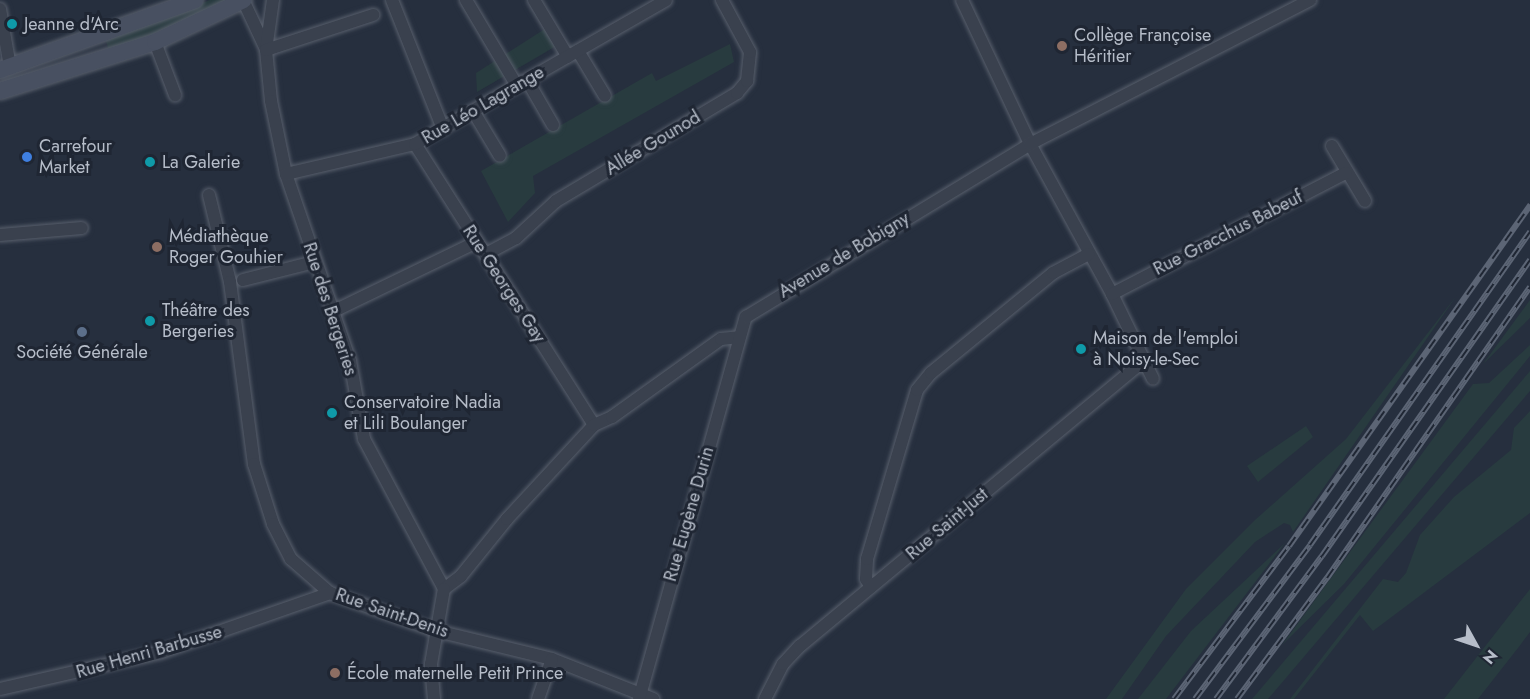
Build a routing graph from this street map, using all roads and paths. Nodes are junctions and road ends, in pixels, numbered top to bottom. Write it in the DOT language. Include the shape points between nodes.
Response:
graph roads {
  1 [pos="195,0"];
  2 [pos="244,0"];
  3 [pos="273,0"];
  4 [pos="392,0"];
  5 [pos="466,0"];
  6 [pos="534,0"];
  7 [pos="666,0"];
  8 [pos="722,0"];
  9 [pos="962,0"];
  10 [pos="1310,0"];
  11 [pos="0,9"];
  12 [pos="373,15"];
  13 [pos="155,42"];
  14 [pos="266,50"];
  15 [pos="573,54"];
  16 [pos="5,69"];
  17 [pos="522,83"];
  18 [pos="0,91"];
  19 [pos="175,95"];
  20 [pos="605,96"];
  21 [pos="473,111"];
  22 [pos="554,125"];
  23 [pos="443,129"];
  24 [pos="415,144"];
  25 [pos="1030,144"];
  26 [pos="1332,146"];
  27 [pos="500,156"];
  28 [pos="1345,173"];
  29 [pos="286,174"];
  30 [pos="209,195"];
  31 [pos="1365,201"];
  32 [pos="82,228"];
  33 [pos="0,235"];
  34 [pos="477,242"];
  35 [pos="486,254"];
  36 [pos="1088,254"];
  37 [pos="314,262"];
  38 [pos="243,280"];
  39 [pos="1112,294"];
  40 [pos="334,311"];
  41 [pos="739,337"];
  42 [pos="1143,361"];
  43 [pos="1152,380"];
  44 [pos="594,425"];
  45 [pos="871,587"];
  46 [pos="444,589"];
  47 [pos="330,593"];
  48 [pos="437,631"];
  49 [pos="552,659"];
  50 [pos="17,686"];
  51 [pos="0,689"];
  52 [pos="639,696"];
  53 [pos="20,699"];
  54 [pos="434,699"];
  55 [pos="538,699"];
  56 [pos="653,699"];
  57 [pos="765,699"];
  1 -- 16 [label="main road"];
  2 -- 13 [label="main road"];
  2 -- 14 [label="street, Rue des Bergeries"];
  3 -- 14 [label="street, Rue des Bergeries"];
  4 -- 23 [label="street"];
  5 -- 17 [label="street"];
  6 -- 15 [label="street"];
  7 -- 15 [label="street, Rue Léo Lagrange"];
  8 -- 35 [label="street, Allée Gounod" via="750,51 747,81 737,93 556,201 516,238"];
  9 -- 25 [label="street"];
  10 -- 25 [label="street, Avenue de Bobigny"];
  11 -- 16 [label="street"];
  12 -- 14 [label="street"];
  13 -- 18 [label="main road"];
  13 -- 19 [label="street"];
  14 -- 29 [label="street, Rue des Bergeries" via="271,101"];
  15 -- 17 [label="street, Rue Léo Lagrange"];
  15 -- 20 [label="street"];
  17 -- 21 [label="street, Rue Léo Lagrange"];
  17 -- 22 [label="street"];
  21 -- 23 [label="street, Rue Léo Lagrange"];
  21 -- 27 [label="street"];
  23 -- 24 [label="street, Rue Léo Lagrange"];
  24 -- 29 [label="street, Rue Léo Lagrange"];
  24 -- 34 [label="street, Rue Georges Gay"];
  25 -- 36 [label="street"];
  25 -- 41 [label="street, Avenue de Bobigny" via="761,305 746,317"];
  26 -- 28 [label="street"];
  28 -- 31 [label="street"];
  28 -- 39 [label="street, Rue Gracchus Babeuf"];
  29 -- 37 [label="street, Rue des Bergeries"];
  30 -- 47 [label="street, Rue Saint-Denis" via="230,282 256,475 273,524 291,559"];
  32 -- 33 [label="street"];
  34 -- 35 [label="street, Rue Georges Gay"];
  34 -- 40 [label="street"];
  35 -- 44 [label="street, Rue Georges Gay"];
  36 -- 39 [label="street"];
  36 -- 45 [label="street" via="1053,273 931,373 917,390 867,559 866,579"];
  37 -- 38 [label="street"];
  37 -- 40 [label="street, Rue des Bergeries"];
  39 -- 42 [label="street"];
  40 -- 46 [label="street, Rue des Bergeries" via="350,361 364,439"];
  41 -- 44 [label="street" via="721,339 612,417"];
  41 -- 52 [label="street, Rue Eugène Durin"];
  42 -- 43 [label="street"];
  42 -- 45 [label="street, Rue Saint-Just"];
  44 -- 46 [label="street" via="507,519 461,576"];
  45 -- 57 [label="street, Rue Saint-Just" via="783,664"];
  46 -- 48 [label="street"];
  47 -- 48 [label="street, Rue Saint-Denis"];
  47 -- 50 [label="street, Rue Henri Barbusse" via="161,652"];
  48 -- 49 [label="street, Rue Saint-Denis"];
  48 -- 54 [label="street" via="431,664"];
  49 -- 52 [label="street, Rue Saint-Denis"];
  49 -- 55 [label="street"];
  50 -- 51 [label="street, Rue Henri Barbusse"];
  50 -- 53 [label="street"];
  52 -- 56 [label="street, Rue Saint-Denis"];
}
